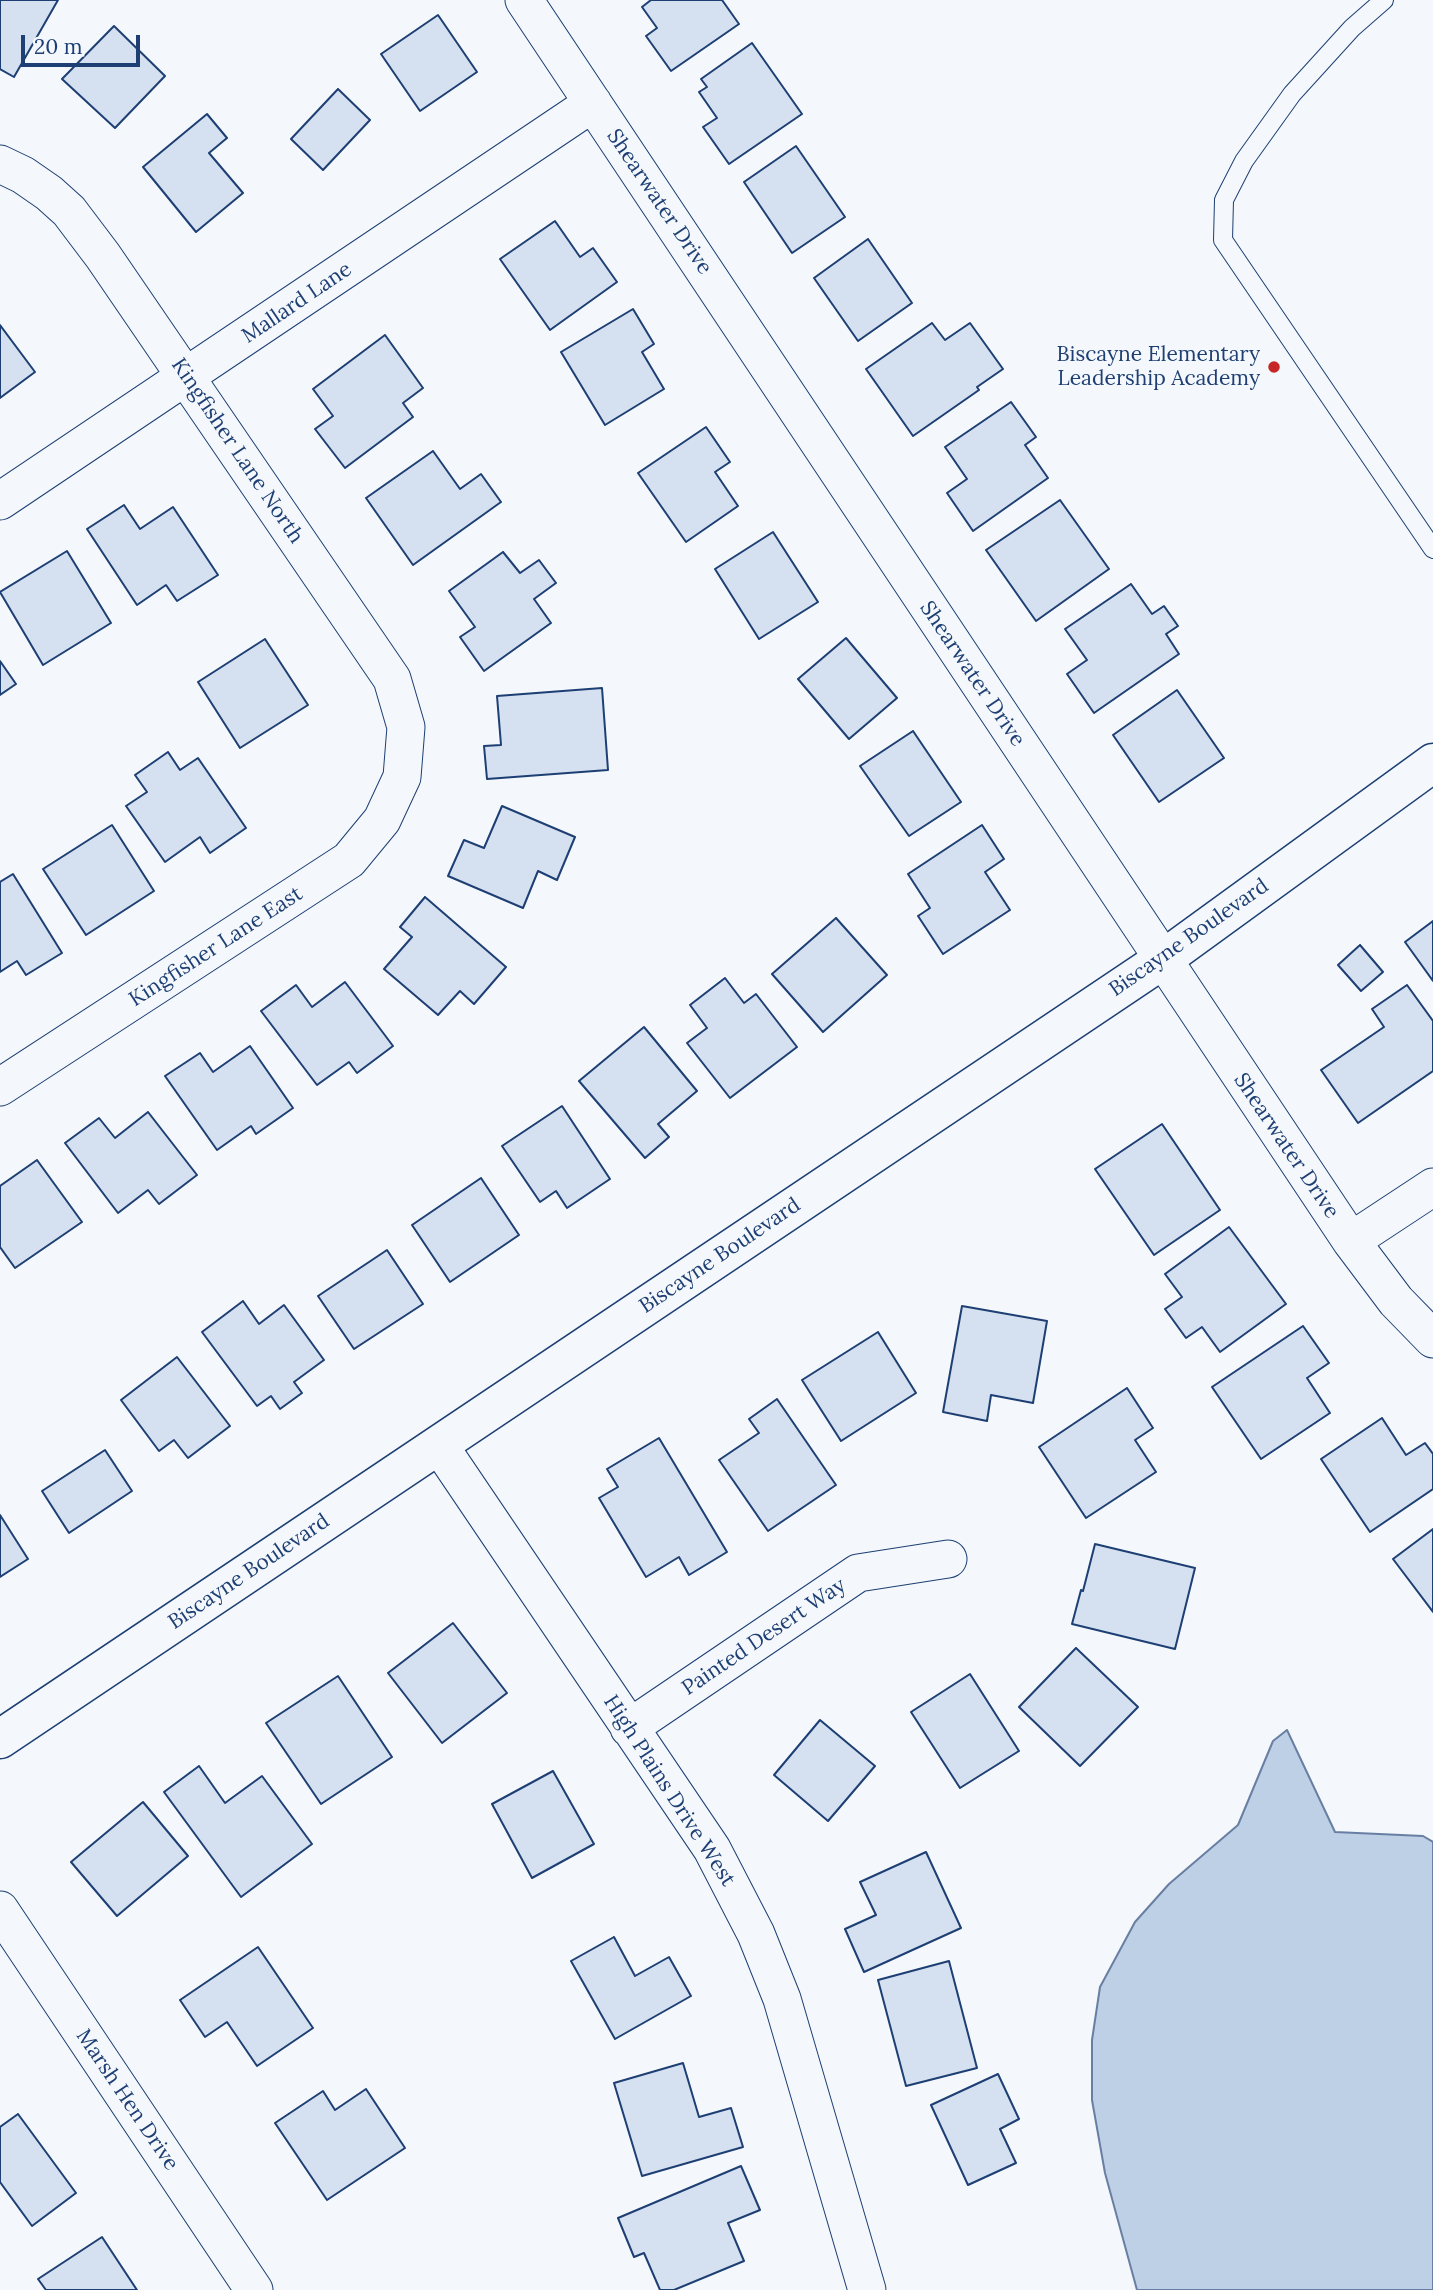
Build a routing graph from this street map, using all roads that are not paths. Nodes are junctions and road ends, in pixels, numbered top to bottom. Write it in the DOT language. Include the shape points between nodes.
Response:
graph roads {
  1 [pos="524,0"];
  2 [pos="1384,0"];
  3 [pos="593,103"];
  4 [pos="0,164"];
  5 [pos="187,377"];
  6 [pos="0,501"];
  7 [pos="1433,549"];
  8 [pos="1433,763"];
  9 [pos="402,778"];
  10 [pos="1162,960"];
  11 [pos="0,1087"];
  12 [pos="1433,1187"];
  13 [pos="1350,1241"];
  14 [pos="1433,1339"];
  15 [pos="439,1445"];
  16 [pos="948,1559"];
  17 [pos="629,1728"];
  18 [pos="0,1739"];
  19 [pos="0,1910"];
  20 [pos="254,2290"];
  21 [pos="867,2290"];
  1 -- 3 [label="street, Shearwater Drive"];
  2 -- 7 [label="lane" via="1292,94 1244,161 1224,200 1223,240"];
  3 -- 5 [label="street, Mallard Lane"];
  3 -- 10 [label="street, Shearwater Drive"];
  4 -- 5 [label="street, Kingfisher Lane North" via="23,175 69,211"];
  5 -- 6 [label="street, Mallard Lane"];
  5 -- 9 [label="street, Kingfisher Lane North" via="392,679 406,727"];
  8 -- 10 [label="street, Biscayne Boulevard"];
  9 -- 11 [label="street, Kingfisher Lane East" via="382,820 349,860"];
  10 -- 13 [label="street, Shearwater Drive"];
  10 -- 15 [label="street, Biscayne Boulevard"];
  12 -- 13 [label="street"];
  13 -- 14 [label="street, Shearwater Drive" via="1395,1301"];
  15 -- 17 [label="street, High Plains Drive West"];
  15 -- 18 [label="street, Biscayne Boulevard"];
  16 -- 17 [label="street, Painted Desert Way" via="858,1573"];
  17 -- 21 [label="street, High Plains Drive West" via="712,1849 756,1934 782,2000"];
  19 -- 20 [label="street, Marsh Hen Drive"];
}
